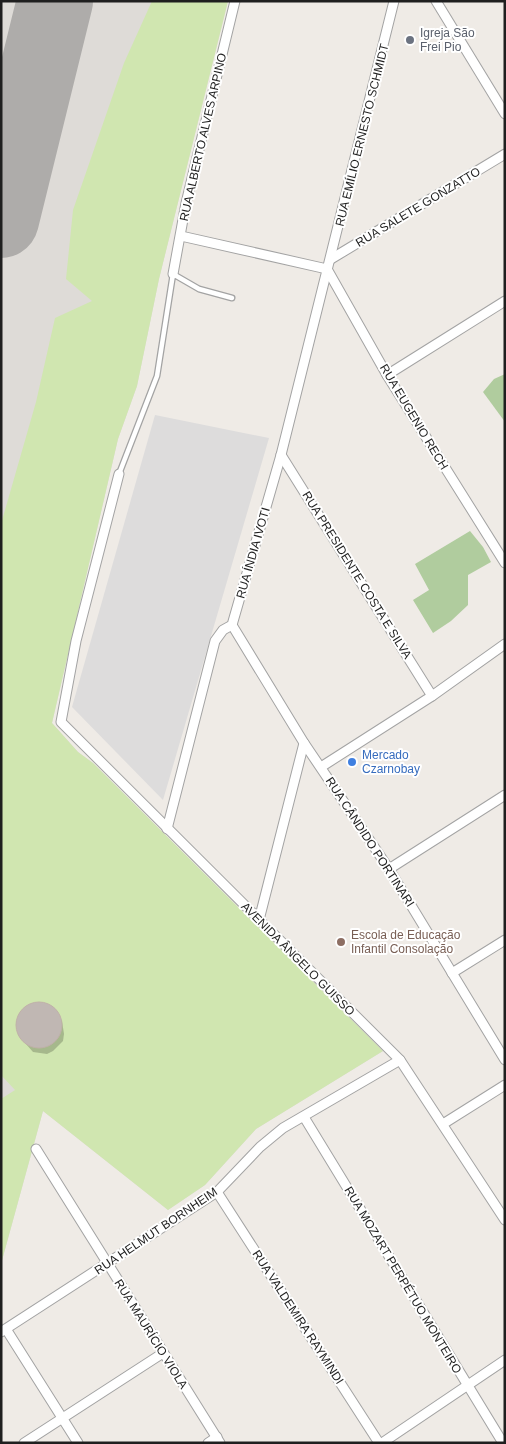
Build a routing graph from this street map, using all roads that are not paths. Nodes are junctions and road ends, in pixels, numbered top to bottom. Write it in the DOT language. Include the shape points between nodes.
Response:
graph roads {
  1 [pos="235,1"];
  2 [pos="394,1"];
  3 [pos="436,1"];
  4 [pos="505,114"];
  5 [pos="505,154"];
  6 [pos="181,236"];
  7 [pos="331,259"];
  8 [pos="327,269"];
  9 [pos="173,274"];
  10 [pos="232,298"];
  11 [pos="505,302"];
  12 [pos="388,375"];
  13 [pos="282,455"];
  14 [pos="119,474"];
  15 [pos="505,563"];
  16 [pos="232,625"];
  17 [pos="505,644"];
  18 [pos="432,696"];
  19 [pos="304,743"];
  20 [pos="321,767"];
  21 [pos="505,795"];
  22 [pos="167,829"];
  23 [pos="389,869"];
  24 [pos="259,920"];
  25 [pos="505,940"];
  26 [pos="452,973"];
  27 [pos="400,1060"];
  28 [pos="505,1060"];
  29 [pos="505,1084"];
  30 [pos="304,1117"];
  31 [pos="443,1124"];
  32 [pos="36,1149"];
  33 [pos="217,1192"];
  34 [pos="505,1219"];
  35 [pos="107,1264"];
  36 [pos="3,1331"];
  37 [pos="163,1353"];
  38 [pos="505,1360"];
  39 [pos="466,1385"];
  40 [pos="62,1418"];
  41 [pos="218,1440"];
  42 [pos="24,1443"];
  43 [pos="78,1443"];
  44 [pos="208,1443"];
  45 [pos="380,1443"];
  46 [pos="503,1443"];
  1 -- 6 [label="street, RUA ALBERTO ALVES ARPINO" via="186,203"];
  2 -- 7 [label="street, RUA EMÍLIO ERNESTO SCHMIDT"];
  3 -- 4 [label="street"];
  5 -- 7 [label="street, RUA SALETE GONZATTO"];
  6 -- 8 [label="street"];
  6 -- 9 [label="street, RUA ALBERTO ALVES ARPINO"];
  7 -- 8 [label="street, RUA EMÍLIO ERNESTO SCHMIDT"];
  8 -- 12 [label="street, RUA EUGENIO RECH"];
  8 -- 13 [label="street, RUA ÍNDIA IVOTI"];
  9 -- 10 [label="lane" via="199,289"];
  9 -- 14 [label="lane" via="157,376"];
  11 -- 12 [label="street"];
  12 -- 15 [label="street, RUA EUGENIO RECH"];
  13 -- 16 [label="street, RUA ÍNDIA IVOTI"];
  13 -- 18 [label="street, RUA PRESIDENTE COSTA E SILVA"];
  14 -- 22 [label="street, AVENIDA ÂNGELO GUISSO" via="76,641 61,722"];
  16 -- 19 [label="street, RUA CÂNDIDO PORTINARI"];
  16 -- 22 [label="street, RUA ÍNDIA IVOTI" via="223,630 215,641"];
  17 -- 18 [label="street"];
  18 -- 20 [label="street"];
  19 -- 20 [label="street, RUA CÂNDIDO PORTINARI"];
  19 -- 24 [label="street"];
  20 -- 23 [label="street, RUA CÂNDIDO PORTINARI"];
  21 -- 23 [label="street"];
  22 -- 24 [label="street, AVENIDA ÂNGELO GUISSO"];
  23 -- 26 [label="street, RUA CÂNDIDO PORTINARI"];
  24 -- 27 [label="street, AVENIDA ÂNGELO GUISSO"];
  25 -- 26 [label="street"];
  26 -- 28 [label="street, RUA CÂNDIDO PORTINARI"];
  27 -- 30 [label="street, RUA HELMUT BORNHEIM"];
  27 -- 31 [label="street, AVENIDA ÂNGELO GUISSO"];
  29 -- 31 [label="street"];
  30 -- 33 [label="street, RUA HELMUT BORNHEIM" via="282,1128"];
  30 -- 39 [label="street, RUA MOZART PERPÉTUO MONTEIRO"];
  31 -- 34 [label="street, AVENIDA ÂNGELO GUISSO"];
  32 -- 35 [label="street, RUA MAURÍCIO VIOLA"];
  33 -- 35 [label="street, RUA HELMUT BORNHEIM"];
  33 -- 45 [label="street, RUA VALDEMIRA RAYMINDI"];
  35 -- 36 [label="street, RUA HELMUT BORNHEIM"];
  35 -- 37 [label="street, RUA MAURÍCIO VIOLA"];
  36 -- 40 [label="street"];
  37 -- 40 [label="street"];
  37 -- 41 [label="street, RUA MAURÍCIO VIOLA"];
  38 -- 39 [label="street"];
  39 -- 45 [label="street"];
  39 -- 46 [label="street, RUA MOZART PERPÉTUO MONTEIRO"];
  40 -- 42 [label="street"];
  40 -- 43 [label="street"];
  41 -- 44 [label="street"];
}
